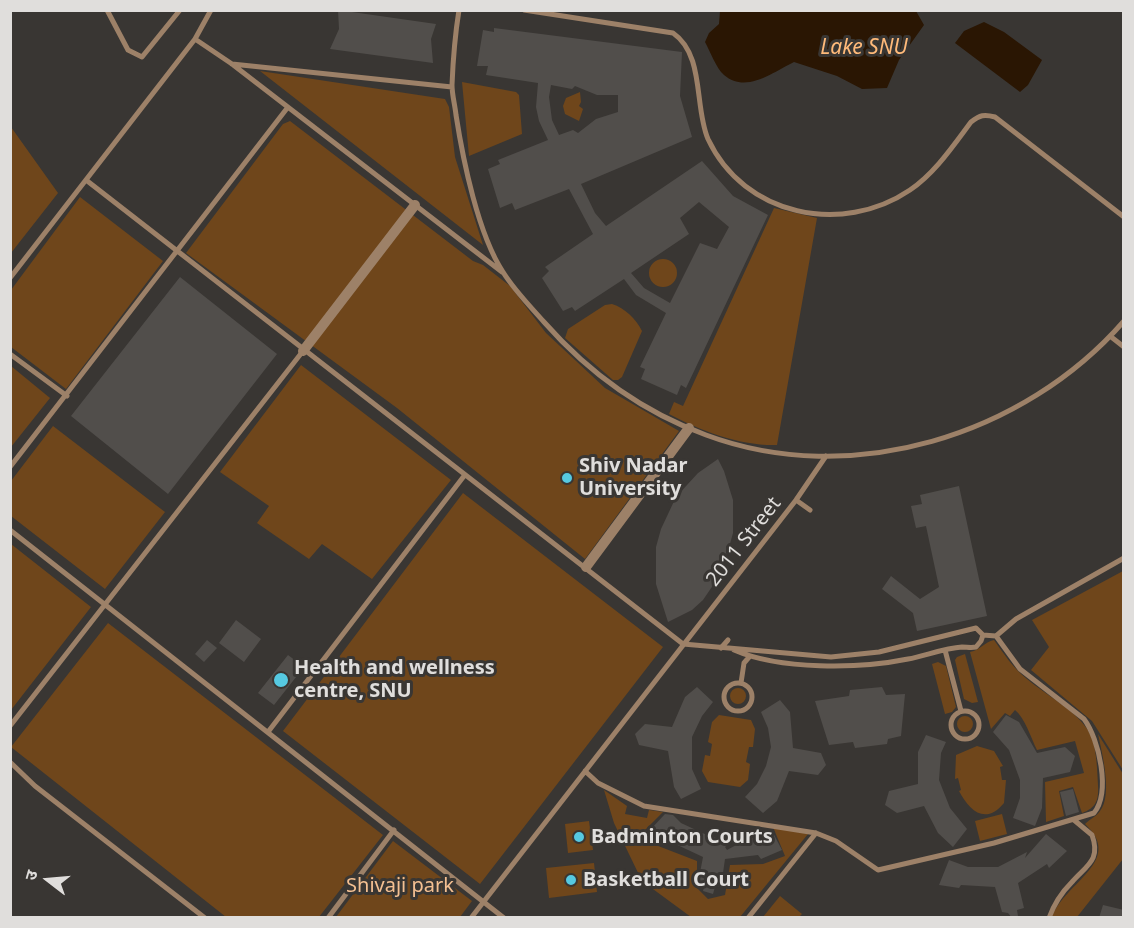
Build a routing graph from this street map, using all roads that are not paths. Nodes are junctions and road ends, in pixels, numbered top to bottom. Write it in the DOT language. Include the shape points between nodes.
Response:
graph roads {
  1 [pos="107,10"];
  2 [pos="180,10"];
  3 [pos="210,10"];
  4 [pos="459,10"];
  5 [pos="524,10"];
  6 [pos="195,39"];
  7 [pos="232,64"];
  8 [pos="452,87"];
  9 [pos="288,107"];
  10 [pos="86,180"];
  11 [pos="415,205"];
  12 [pos="1124,217"];
  13 [pos="178,251"];
  14 [pos="502,272"];
  15 [pos="10,278"];
  16 [pos="1124,321"];
  17 [pos="1110,336"];
  18 [pos="1124,347"];
  19 [pos="303,351"];
  20 [pos="10,354"];
  21 [pos="67,396"];
  22 [pos="689,428"];
  23 [pos="826,456"];
  24 [pos="10,466"];
  25 [pos="464,476"];
  26 [pos="796,500"];
  27 [pos="810,510"];
  28 [pos="10,530"];
  29 [pos="1124,558"];
  30 [pos="586,567"];
  31 [pos="104,604"];
  32 [pos="982,634"];
  33 [pos="996,636"];
  34 [pos="728,640"];
  35 [pos="683,644"];
  36 [pos="721,648"];
  37 [pos="734,650"];
  38 [pos="945,650"];
  39 [pos="750,656"];
  40 [pos="741,683"];
  41 [pos="961,711"];
  42 [pos="10,726"];
  43 [pos="268,732"];
  44 [pos="10,762"];
  45 [pos="585,771"];
  46 [pos="1074,820"];
  47 [pos="394,830"];
  48 [pos="816,833"];
  49 [pos="484,900"];
  50 [pos="205,918"];
  51 [pos="327,918"];
  52 [pos="471,918"];
  53 [pos="504,918"];
  54 [pos="748,918"];
  55 [pos="1049,918"];
  1 -- 2 [label="lane" via="128,50 141,57"];
  3 -- 6 [label="lane"];
  4 -- 8 [label="lane"];
  5 -- 12 [label="lane" via="673,33 680,38 694,67 704,127 727,170 743,186 790,210 839,216 895,199 933,170 972,122 986,114"];
  6 -- 7 [label="lane"];
  6 -- 10 [label="lane"];
  7 -- 8 [label="lane"];
  7 -- 9 [label="lane"];
  8 -- 14 [label="lane" via="464,161"];
  9 -- 11 [label="lane"];
  9 -- 13 [label="lane"];
  10 -- 13 [label="lane"];
  10 -- 15 [label="lane"];
  11 -- 14 [label="lane"];
  11 -- 19 [label="street"];
  13 -- 19 [label="lane"];
  13 -- 21 [label="lane"];
  14 -- 22 [label="lane" via="567,347 610,384"];
  16 -- 17 [label="lane"];
  17 -- 18 [label="lane"];
  17 -- 23 [label="lane" via="1072,371 987,423 936,441"];
  19 -- 25 [label="lane"];
  19 -- 31 [label="lane"];
  20 -- 21 [label="lane"];
  21 -- 24 [label="lane"];
  22 -- 23 [label="lane" via="760,450"];
  22 -- 30 [label="street"];
  23 -- 26 [label="lane, 2011 Street"];
  25 -- 30 [label="lane"];
  25 -- 43 [label="lane"];
  26 -- 27 [label="lane"];
  26 -- 35 [label="lane, 2011 Street"];
  28 -- 31 [label="lane"];
  29 -- 33 [label="lane" via="1016,619"];
  30 -- 35 [label="lane"];
  31 -- 42 [label="lane"];
  31 -- 43 [label="lane"];
  32 -- 33 [label="lane"];
  32 -- 37 [label="lane" via="976,628 968,628 898,648 831,657"];
  32 -- 38 [label="lane" via="976,647"];
  33 -- 46 [label="lane" via="1020,669 1091,728 1100,758 1100,806 1094,813"];
  34 -- 36 [label="lane"];
  35 -- 36 [label="lane"];
  35 -- 45 [label="lane, 2011 Street"];
  36 -- 37 [label="lane"];
  37 -- 39 [label="lane"];
  38 -- 39 [label="lane" via="882,663 830,665"];
  38 -- 41 [label="lane"];
  39 -- 40 [label="lane" via="744,663"];
  40 -- 40 [label="lane" via="749,688 752,697 745,709 736,711 725,703 724,694 729,686"];
  41 -- 41 [label="lane" via="977,718 978,731 971,737 958,737 952,730 954,717"];
  43 -- 47 [label="lane"];
  44 -- 50 [label="lane" via="35,786"];
  45 -- 48 [label="lane" via="598,783 644,806"];
  45 -- 49 [label="lane, 2011 Street"];
  46 -- 48 [label="lane" via="878,870 836,841"];
  46 -- 55 [label="lane" via="1092,835 1096,854 1090,866 1055,901"];
  47 -- 49 [label="lane"];
  47 -- 51 [label="lane"];
  48 -- 54 [label="lane"];
  49 -- 52 [label="lane, 2011 Street"];
  49 -- 53 [label="lane"];
}
